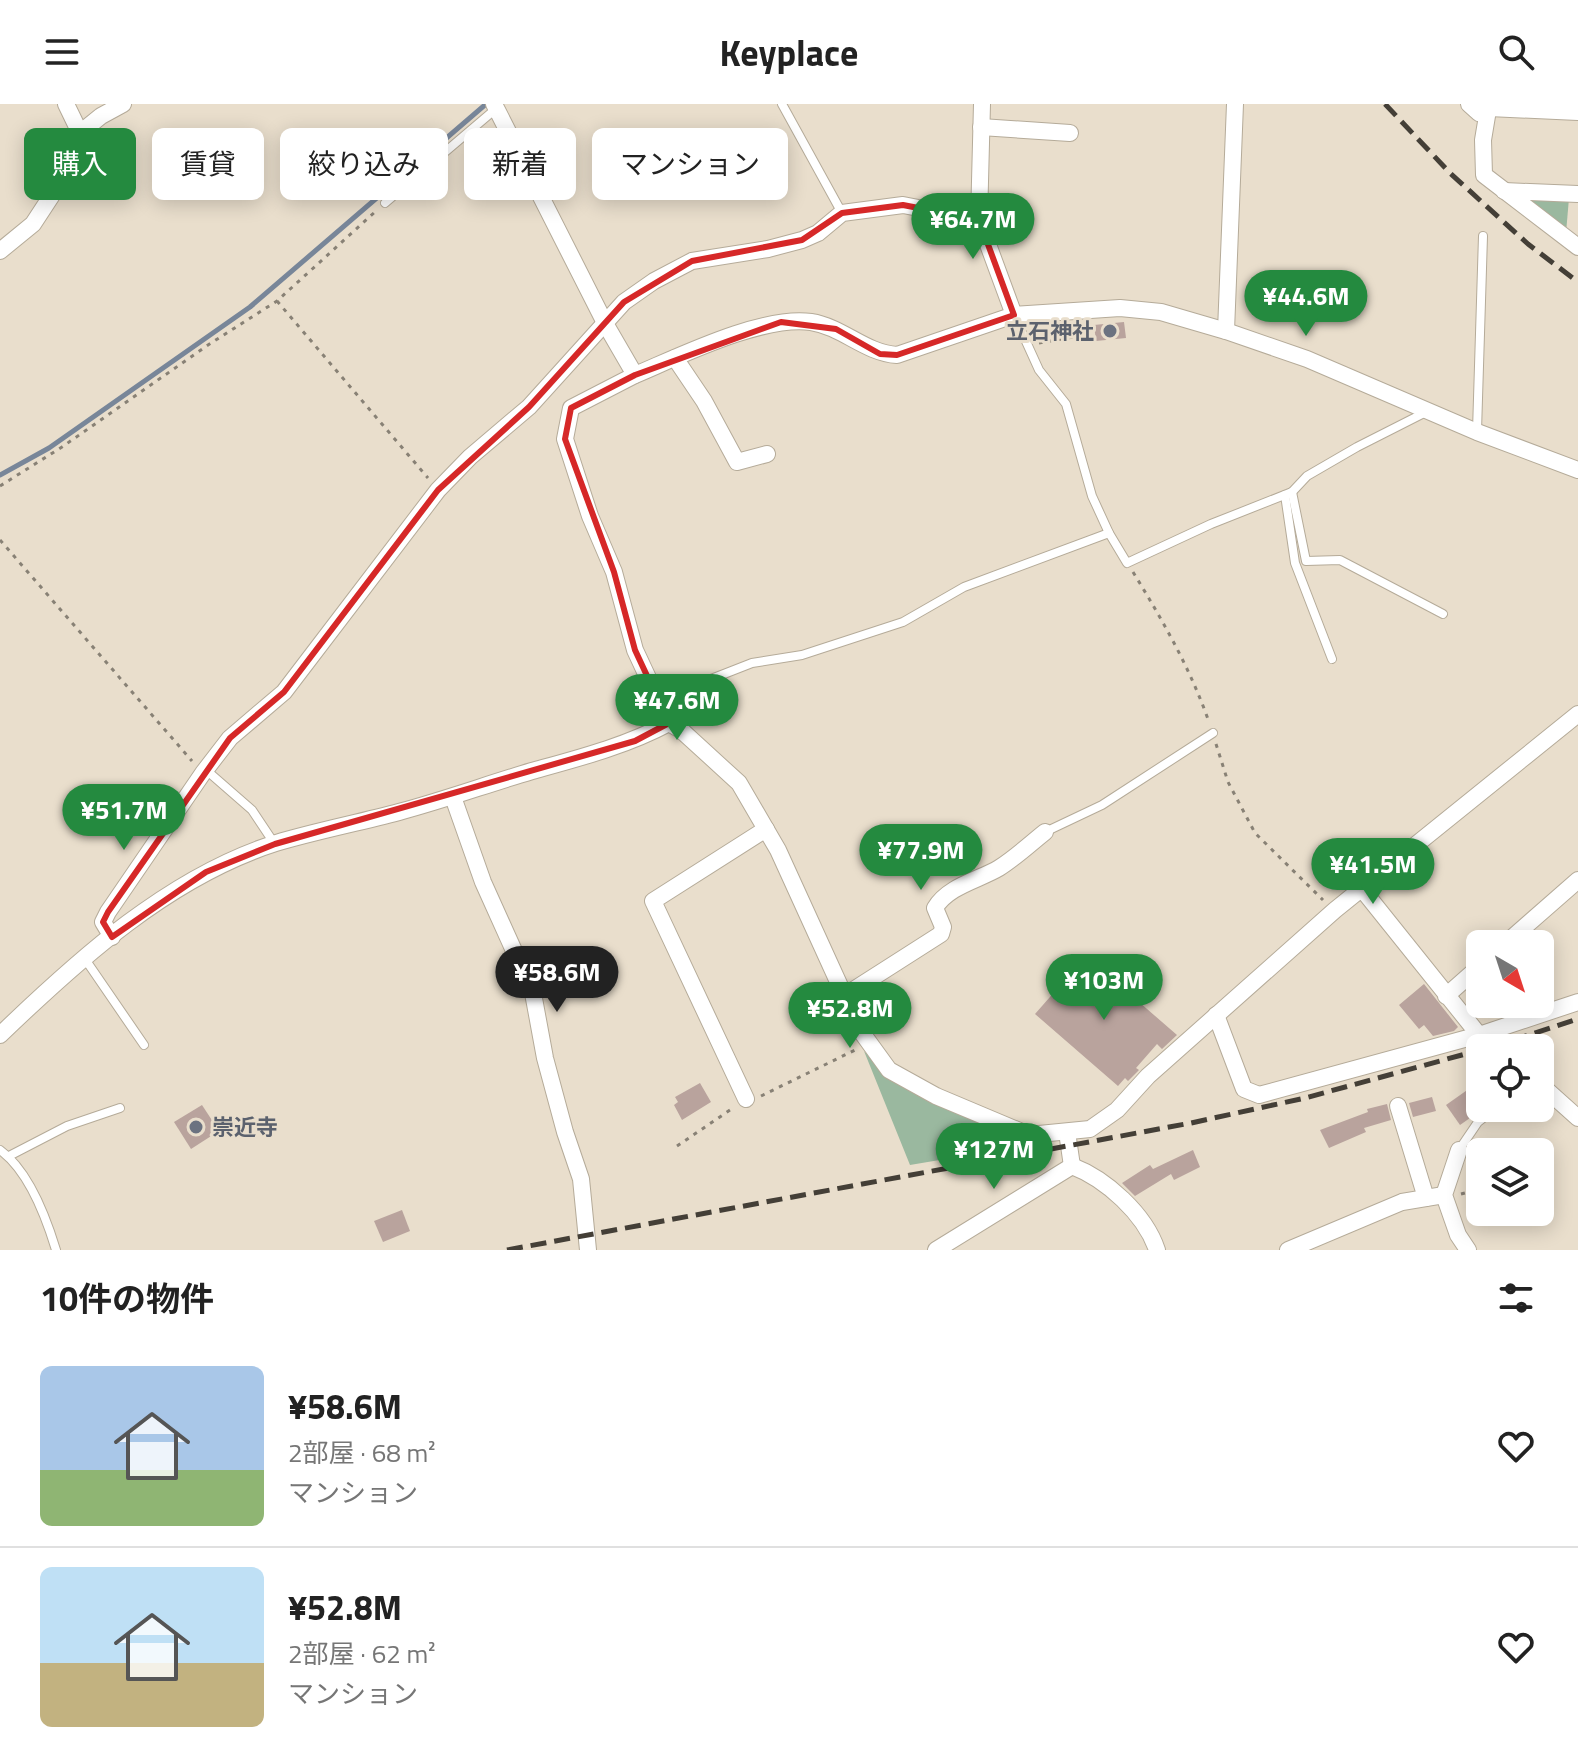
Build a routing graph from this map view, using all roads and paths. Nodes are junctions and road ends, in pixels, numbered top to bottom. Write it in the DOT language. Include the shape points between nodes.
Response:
graph roads {
  1 [pos="66,104"];
  2 [pos="123,104"];
  3 [pos="782,104"];
  4 [pos="982,104"];
  5 [pos="1235,104"];
  6 [pos="1469,104"];
  7 [pos="497,105"];
  8 [pos="1489,106"];
  9 [pos="1578,112"];
  10 [pos="981,127"];
  11 [pos="78,128"];
  12 [pos="86,128"];
  13 [pos="1070,133"];
  14 [pos="1504,191"];
  15 [pos="1578,194"];
  16 [pos="49,200"];
  17 [pos="979,200"];
  18 [pos="385,203"];
  19 [pos="842,213"];
  20 [pos="1483,236"];
  21 [pos="1578,247"];
  22 [pos="0,251"];
  23 [pos="277,301"];
  24 [pos="1014,315"];
  25 [pos="606,325"];
  26 [pos="1226,331"];
  27 [pos="1091,334"];
  28 [pos="1027,345"];
  29 [pos="675,358"];
  30 [pos="635,375"];
  31 [pos="1428,411"];
  32 [pos="1477,432"];
  33 [pos="767,454"];
  34 [pos="1578,470"];
  35 [pos="0,486"];
  36 [pos="438,490"];
  37 [pos="1289,494"];
  38 [pos="1109,533"];
  39 [pos="0,540"];
  40 [pos="1127,563"];
  41 [pos="1443,614"];
  42 [pos="1332,659"];
  43 [pos="660,699"];
  44 [pos="669,723"];
  45 [pos="1574,724"];
  46 [pos="1213,733"];
  47 [pos="204,771"];
  48 [pos="453,797"];
  49 [pos="766,829"];
  50 [pos="1045,832"];
  51 [pos="275,844"];
  52 [pos="1578,880"];
  53 [pos="1362,889"];
  54 [pos="1335,910"];
  55 [pos="1521,930"];
  56 [pos="112,937"];
  57 [pos="85,959"];
  58 [pos="1466,978"];
  59 [pos="844,996"];
  60 [pos="1446,996"];
  61 [pos="1578,1002"];
  62 [pos="1216,1015"];
  63 [pos="1478,1034"];
  64 [pos="1482,1034"];
  65 [pos="0,1035"];
  66 [pos="1466,1039"];
  67 [pos="869,1043"];
  68 [pos="144,1045"];
  69 [pos="1554,1097"];
  70 [pos="746,1099"];
  71 [pos="1398,1106"];
  72 [pos="120,1108"];
  73 [pos="1578,1118"];
  74 [pos="1478,1122"];
  75 [pos="1067,1132"];
  76 [pos="677,1146"];
  77 [pos="0,1150"];
  78 [pos="1459,1150"];
  79 [pos="9,1156"];
  80 [pos="1072,1166"];
  81 [pos="1466,1192"];
  82 [pos="1445,1196"];
  83 [pos="1426,1198"];
  84 [pos="56,1250"];
  85 [pos="588,1250"];
  86 [pos="936,1250"];
  87 [pos="1157,1250"];
  88 [pos="1288,1250"];
  89 [pos="1468,1250"];
  1 -- 11 [label="street"];
  2 -- 12 [label="street"];
  3 -- 19 [label="lane"];
  4 -- 10 [label="street"];
  5 -- 26 [label="street"];
  6 -- 8 [label="street" via="1479,113"];
  7 -- 18 [label="lane"];
  7 -- 25 [label="street"];
  8 -- 9 [label="street"];
  8 -- 14 [label="street" via="1484,175"];
  10 -- 13 [label="street"];
  10 -- 17 [label="street"];
  14 -- 15 [label="street"];
  14 -- 21 [label="street"];
  16 -- 22 [label="street" via="33,224"];
  17 -- 19 [label="street" via="939,212 903,205"];
  17 -- 24 [label="street" via="979,220"];
  18 -- 23 [label="path"];
  19 -- 25 [label="street" via="802,240 692,261 624,302"];
  20 -- 32 [label="lane"];
  23 -- 35 [label="path"];
  23 -- 36 [label="path"];
  24 -- 26 [label="street" via="1120,308 1161,312"];
  24 -- 28 [label="lane"];
  24 -- 29 [label="street" via="897,355 880,354 836,329 781,322"];
  25 -- 30 [label="street"];
  25 -- 36 [label="street" via="529,407"];
  26 -- 31 [label="street"];
  27 -- 28 [label="path"];
  28 -- 38 [label="lane" via="1066,404 1092,496"];
  29 -- 30 [label="street"];
  29 -- 33 [label="street" via="737,462"];
  30 -- 43 [label="street" via="571,408 565,439 614,572 635,650"];
  31 -- 32 [label="street"];
  31 -- 37 [label="lane" via="1307,476"];
  32 -- 34 [label="street"];
  36 -- 47 [label="street" via="284,692 230,738"];
  37 -- 40 [label="lane"];
  37 -- 41 [label="lane" via="1306,561 1340,560"];
  37 -- 42 [label="lane" via="1295,563"];
  38 -- 40 [label="lane"];
  38 -- 43 [label="lane" via="964,587 903,622 802,655 752,663"];
  39 -- 47 [label="path"];
  40 -- 46 [label="path" via="1176,644"];
  43 -- 44 [label="street"];
  44 -- 48 [label="street" via="635,741"];
  44 -- 49 [label="street" via="739,783"];
  45 -- 53 [label="street"];
  46 -- 50 [label="lane" via="1102,805"];
  46 -- 54 [label="path" via="1228,782 1255,833"];
  47 -- 51 [label="lane" via="239,795"];
  47 -- 56 [label="street" via="108,912 103,922"];
  48 -- 51 [label="street"];
  48 -- 85 [label="street" via="483,882 533,993 553,1087 581,1179"];
  49 -- 59 [label="street"];
  49 -- 70 [label="street" via="653,901"];
  50 -- 59 [label="street" via="999,868 939,900 935,908 941,934"];
  51 -- 56 [label="street" via="206,872"];
  52 -- 55 [label="street"];
  53 -- 54 [label="street"];
  53 -- 60 [label="street"];
  54 -- 62 [label="street"];
  56 -- 57 [label="street"];
  57 -- 65 [label="street"];
  57 -- 68 [label="lane"];
  58 -- 60 [label="street"];
  59 -- 67 [label="street"];
  60 -- 63 [label="street"];
  61 -- 64 [label="street"];
  62 -- 66 [label="street" via="1244,1089 1259,1095"];
  62 -- 75 [label="street" via="1117,1110 1090,1129"];
  67 -- 70 [label="path" via="758,1098"];
  67 -- 75 [label="street" via="889,1070 936,1096 1029,1135"];
  69 -- 73 [label="street"];
  70 -- 76 [label="path"];
  71 -- 83 [label="street"];
  72 -- 79 [label="lane" via="67,1126"];
  74 -- 78 [label="lane"];
  75 -- 80 [label="street"];
  77 -- 79 [label="lane"];
  78 -- 82 [label="street"];
  79 -- 84 [label="lane" via="34,1197"];
  80 -- 86 [label="street"];
  80 -- 87 [label="street" via="1088,1172 1140,1216"];
  81 -- 82 [label="path"];
  82 -- 83 [label="street"];
  82 -- 89 [label="street"];
  83 -- 88 [label="street" via="1402,1202"];
}
